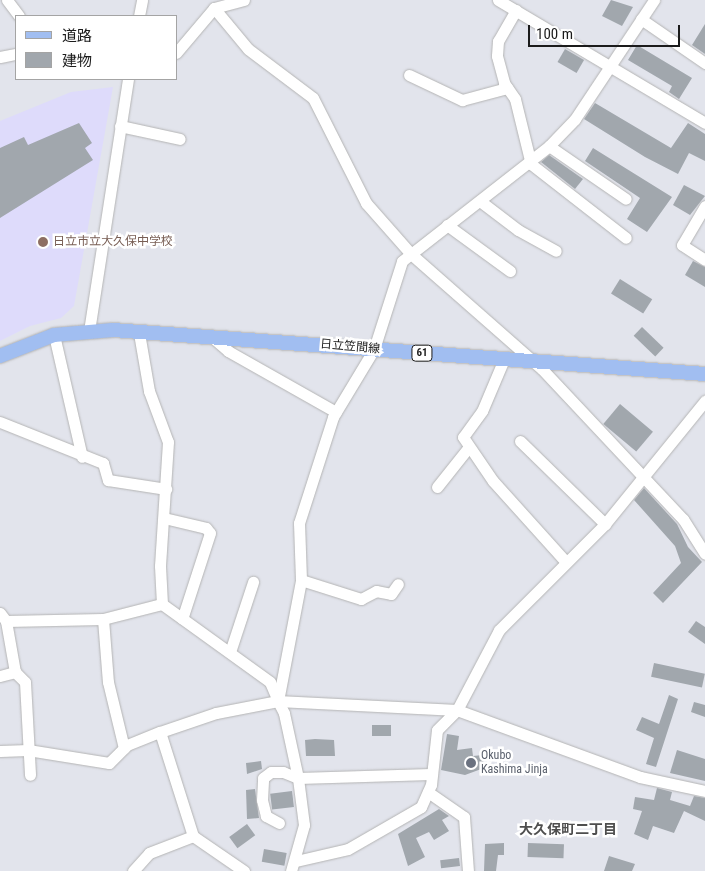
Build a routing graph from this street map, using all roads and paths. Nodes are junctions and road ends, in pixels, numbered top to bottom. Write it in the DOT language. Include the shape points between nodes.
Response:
graph roads {
  1 [pos="7,0"];
  2 [pos="142,0"];
  3 [pos="244,0"];
  4 [pos="498,0"];
  5 [pos="637,0"];
  6 [pos="651,3"];
  7 [pos="214,8"];
  8 [pos="516,10"];
  9 [pos="18,15"];
  10 [pos="139,15"];
  11 [pos="641,19"];
  12 [pos="178,51"];
  13 [pos="15,54"];
  14 [pos="0,57"];
  15 [pos="705,62"];
  16 [pos="612,66"];
  17 [pos="409,75"];
  18 [pos="128,80"];
  19 [pos="507,88"];
  20 [pos="705,123"];
  21 [pos="120,126"];
  22 [pos="180,139"];
  23 [pos="549,146"];
  24 [pos="531,164"];
  25 [pos="626,199"];
  26 [pos="480,201"];
  27 [pos="705,206"];
  28 [pos="447,225"];
  29 [pos="626,238"];
  30 [pos="556,251"];
  31 [pos="411,254"];
  32 [pos="705,260"];
  33 [pos="510,271"];
  34 [pos="89,331"];
  35 [pos="139,333"];
  36 [pos="54,335"];
  37 [pos="211,336"];
  38 [pos="374,349"];
  39 [pos="0,356"];
  40 [pos="504,359"];
  41 [pos="532,361"];
  42 [pos="705,374"];
  43 [pos="705,401"];
  44 [pos="336,412"];
  45 [pos="0,422"];
  46 [pos="520,441"];
  47 [pos="468,448"];
  48 [pos="82,457"];
  49 [pos="644,478"];
  50 [pos="436,487"];
  51 [pos="166,489"];
  52 [pos="164,518"];
  53 [pos="605,524"];
  54 [pos="705,554"];
  55 [pos="565,560"];
  56 [pos="301,580"];
  57 [pos="253,582"];
  58 [pos="398,584"];
  59 [pos="162,604"];
  60 [pos="3,617"];
  61 [pos="103,619"];
  62 [pos="182,619"];
  63 [pos="230,652"];
  64 [pos="15,672"];
  65 [pos="0,676"];
  66 [pos="278,701"];
  67 [pos="457,710"];
  68 [pos="160,732"];
  69 [pos="124,748"];
  70 [pos="28,750"];
  71 [pos="0,751"];
  72 [pos="431,760"];
  73 [pos="431,774"];
  74 [pos="30,775"];
  75 [pos="416,775"];
  76 [pos="298,778"];
  77 [pos="705,791"];
  78 [pos="428,792"];
  79 [pos="279,823"];
  80 [pos="193,836"];
  81 [pos="294,866"];
  82 [pos="135,870"];
  83 [pos="244,871"];
  84 [pos="468,871"];
  1 -- 9 [label="street"];
  2 -- 10 [label="street"];
  3 -- 7 [label="street"];
  4 -- 8 [label="street"];
  5 -- 6 [label="street"];
  6 -- 11 [label="street"];
  7 -- 12 [label="street"];
  7 -- 31 [label="street" via="248,50 313,98 366,202"];
  8 -- 16 [label="street"];
  8 -- 19 [label="street" via="498,41 497,56"];
  11 -- 15 [label="street"];
  11 -- 16 [label="street"];
  13 -- 14 [label="street"];
  16 -- 20 [label="street"];
  16 -- 23 [label="street" via="575,119"];
  17 -- 19 [label="street" via="462,100"];
  18 -- 21 [label="street"];
  19 -- 24 [label="street" via="515,98"];
  21 -- 22 [label="street"];
  21 -- 34 [label="street"];
  23 -- 24 [label="street"];
  23 -- 25 [label="street"];
  24 -- 26 [label="street"];
  24 -- 29 [label="street"];
  26 -- 28 [label="street"];
  26 -- 30 [label="street" via="518,230"];
  27 -- 32 [label="street" via="682,245"];
  28 -- 31 [label="street"];
  28 -- 33 [label="street"];
  31 -- 38 [label="street" via="402,261"];
  31 -- 41 [label="street"];
  34 -- 35 [label="main road, 日立笠間線 / 61"];
  34 -- 36 [label="main road, 日立笠間線 / 61"];
  35 -- 37 [label="main road, 日立笠間線 / 61"];
  35 -- 51 [label="street" via="149,391 166,430"];
  36 -- 39 [label="main road, 日立笠間線 / 61"];
  36 -- 48 [label="street"];
  37 -- 38 [label="main road, 日立笠間線 / 61"];
  37 -- 44 [label="street" via="228,351"];
  38 -- 40 [label="main road, 日立笠間線 / 61"];
  38 -- 44 [label="street"];
  40 -- 41 [label="main road, 日立笠間線 / 61"];
  40 -- 47 [label="street" via="482,411 463,437"];
  41 -- 42 [label="main road, 日立笠間線 / 61"];
  41 -- 49 [label="street"];
  43 -- 49 [label="street"];
  44 -- 56 [label="street" via="302,509"];
  45 -- 48 [label="street"];
  46 -- 53 [label="street"];
  47 -- 50 [label="street"];
  47 -- 55 [label="street" via="521,514"];
  48 -- 51 [label="street" via="103,463 108,480 118,485"];
  49 -- 53 [label="street"];
  49 -- 54 [label="street" via="683,519"];
  51 -- 52 [label="street"];
  52 -- 59 [label="street" via="160,566"];
  52 -- 62 [label="street" via="206,528 210,533"];
  53 -- 55 [label="street"];
  55 -- 67 [label="street" via="499,630"];
  56 -- 58 [label="street" via="361,599 376,591 391,594"];
  56 -- 66 [label="street"];
  57 -- 63 [label="street"];
  59 -- 61 [label="street"];
  59 -- 62 [label="street"];
  60 -- 61 [label="street"];
  60 -- 64 [label="street"];
  61 -- 69 [label="street" via="108,682"];
  62 -- 63 [label="street"];
  63 -- 66 [label="street" via="270,682"];
  64 -- 65 [label="street"];
  64 -- 70 [label="street" via="25,682"];
  66 -- 67 [label="street"];
  66 -- 68 [label="street" via="216,713"];
  66 -- 76 [label="street" via="284,713"];
  67 -- 72 [label="street" via="437,730"];
  67 -- 77 [label="street" via="640,777"];
  68 -- 69 [label="street"];
  68 -- 80 [label="street"];
  69 -- 70 [label="street" via="109,763"];
  70 -- 71 [label="street"];
  70 -- 74 [label="street"];
  72 -- 73 [label="street"];
  72 -- 75 [label="street"];
  73 -- 75 [label="street"];
  73 -- 78 [label="street"];
  75 -- 76 [label="street"];
  76 -- 79 [label="street" via="283,772 263,778 266,816"];
  76 -- 81 [label="street" via="304,825"];
  78 -- 81 [label="street" via="413,814 380,833 348,849"];
  78 -- 84 [label="street" via="464,817"];
  80 -- 82 [label="street" via="149,853"];
  80 -- 83 [label="street"];
}
